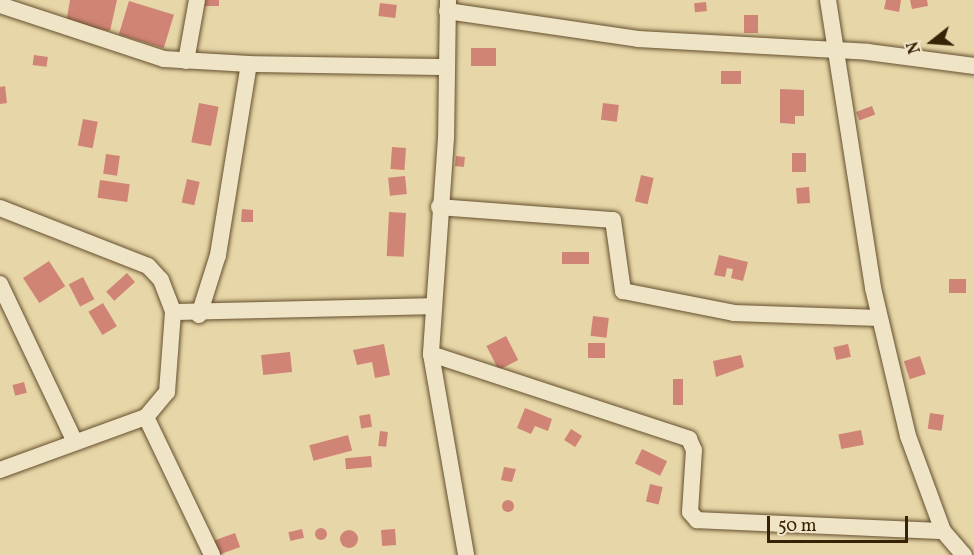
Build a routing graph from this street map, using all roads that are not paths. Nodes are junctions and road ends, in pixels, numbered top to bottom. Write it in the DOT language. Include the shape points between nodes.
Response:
graph roads {
  1 [pos="197,0"];
  2 [pos="828,0"];
  3 [pos="0,5"];
  4 [pos="448,5"];
  5 [pos="837,51"];
  6 [pos="186,61"];
  7 [pos="249,64"];
  8 [pos="974,66"];
  9 [pos="447,67"];
  10 [pos="439,207"];
  11 [pos="0,208"];
  12 [pos="0,284"];
  13 [pos="431,306"];
  14 [pos="173,312"];
  15 [pos="199,315"];
  16 [pos="879,318"];
  17 [pos="431,354"];
  18 [pos="146,417"];
  19 [pos="75,442"];
  20 [pos="0,470"];
  21 [pos="944,531"];
  22 [pos="212,555"];
  23 [pos="466,555"];
  24 [pos="964,555"];
  1 -- 6 [label="street"];
  2 -- 5 [label="street"];
  3 -- 6 [label="street" via="106,43"];
  4 -- 5 [label="street" via="638,39"];
  4 -- 9 [label="street"];
  5 -- 8 [label="street"];
  5 -- 16 [label="street"];
  6 -- 7 [label="street"];
  7 -- 9 [label="street"];
  7 -- 15 [label="street" via="218,255"];
  9 -- 10 [label="street"];
  10 -- 13 [label="street"];
  10 -- 16 [label="street" via="613,220 623,291 734,313"];
  11 -- 14 [label="street" via="148,266 161,280"];
  12 -- 19 [label="street"];
  13 -- 15 [label="street"];
  13 -- 17 [label="street"];
  14 -- 15 [label="street"];
  14 -- 18 [label="street" via="167,392"];
  16 -- 21 [label="street" via="908,436"];
  17 -- 21 [label="street" via="689,439 694,450 690,512 697,520"];
  17 -- 23 [label="street"];
  18 -- 19 [label="street"];
  18 -- 22 [label="street"];
  19 -- 20 [label="street"];
  21 -- 24 [label="street"];
}
